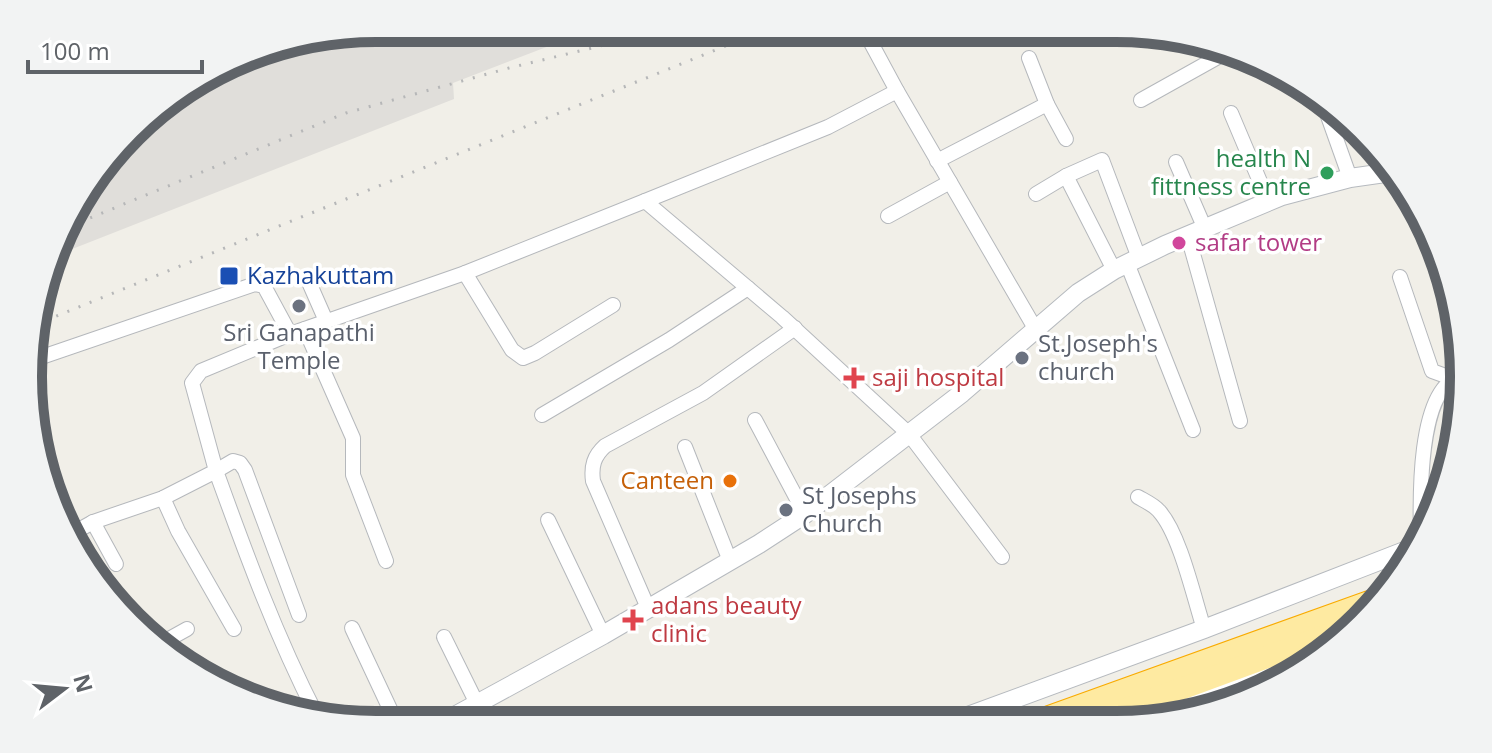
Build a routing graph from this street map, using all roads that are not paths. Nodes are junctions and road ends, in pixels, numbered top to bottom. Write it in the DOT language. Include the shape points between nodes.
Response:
graph roads {
  1 [pos="871,42"];
  2 [pos="1029,58"];
  3 [pos="1217,58"];
  4 [pos="897,91"];
  5 [pos="1141,100"];
  6 [pos="1047,104"];
  7 [pos="1231,113"];
  8 [pos="1329,119"];
  9 [pos="1066,139"];
  10 [pos="937,161"];
  11 [pos="1176,162"];
  12 [pos="1381,174"];
  13 [pos="1066,176"];
  14 [pos="1350,178"];
  15 [pos="950,182"];
  16 [pos="1036,194"];
  17 [pos="645,201"];
  18 [pos="1269,203"];
  19 [pos="888,216"];
  20 [pos="1196,232"];
  21 [pos="1127,264"];
  22 [pos="465,273"];
  23 [pos="1400,277"];
  24 [pos="308,280"];
  25 [pos="748,288"];
  26 [pos="613,305"];
  27 [pos="326,321"];
  28 [pos="795,328"];
  29 [pos="1036,330"];
  30 [pos="297,332"];
  31 [pos="43,357"];
  32 [pos="1450,376"];
  33 [pos="1450,383"];
  34 [pos="542,415"];
  35 [pos="755,420"];
  36 [pos="1240,421"];
  37 [pos="1193,430"];
  38 [pos="909,434"];
  39 [pos="685,447"];
  40 [pos="216,471"];
  41 [pos="1138,497"];
  42 [pos="163,498"];
  43 [pos="805,514"];
  44 [pos="1420,515"];
  45 [pos="548,520"];
  46 [pos="93,522"];
  47 [pos="79,530"];
  48 [pos="1399,553"];
  49 [pos="1002,557"];
  50 [pos="386,561"];
  51 [pos="730,561"];
  52 [pos="116,564"];
  53 [pos="1389,570"];
  54 [pos="1359,606"];
  55 [pos="648,608"];
  56 [pos="299,615"];
  57 [pos="352,628"];
  58 [pos="187,629"];
  59 [pos="234,629"];
  60 [pos="1204,629"];
  61 [pos="603,635"];
  62 [pos="1328,635"];
  63 [pos="444,637"];
  64 [pos="169,639"];
  65 [pos="1290,662"];
  66 [pos="477,703"];
  67 [pos="311,705"];
  68 [pos="1159,708"];
  69 [pos="391,711"];
  70 [pos="463,711"];
  71 [pos="481,711"];
  72 [pos="982,711"];
  73 [pos="1001,711"];
  74 [pos="1066,711"];
  75 [pos="1122,711"];
  1 -- 4 [label="street"];
  2 -- 6 [label="street"];
  3 -- 5 [label="street"];
  4 -- 10 [label="street"];
  4 -- 17 [label="street" via="828,127"];
  6 -- 9 [label="street"];
  6 -- 10 [label="street"];
  7 -- 18 [label="street"];
  8 -- 14 [label="street"];
  10 -- 15 [label="street"];
  11 -- 20 [label="street"];
  12 -- 14 [label="main road"];
  13 -- 16 [label="street"];
  13 -- 21 [label="street"];
  13 -- 21 [label="street" via="1102,160"];
  14 -- 18 [label="main road"];
  15 -- 19 [label="street"];
  15 -- 29 [label="street"];
  17 -- 22 [label="street"];
  17 -- 25 [label="street"];
  18 -- 20 [label="main road"];
  20 -- 21 [label="main road"];
  20 -- 36 [label="street"];
  21 -- 29 [label="main road" via="1078,293"];
  21 -- 37 [label="street"];
  22 -- 26 [label="street" via="512,350 523,358"];
  22 -- 27 [label="street"];
  23 -- 32 [label="street" via="1432,371"];
  24 -- 27 [label="street"];
  25 -- 28 [label="street"];
  25 -- 34 [label="street"];
  27 -- 30 [label="street"];
  28 -- 38 [label="street"];
  28 -- 55 [label="street" via="703,393 605,446 594,460 593,481"];
  29 -- 38 [label="main road"];
  30 -- 31 [label="street" via="264,286 255,284"];
  30 -- 40 [label="street" via="201,371 192,383"];
  30 -- 50 [label="street" via="353,438 353,475"];
  33 -- 44 [label="street" via="1434,403 1419,485"];
  35 -- 43 [label="street"];
  38 -- 43 [label="main road"];
  38 -- 49 [label="street"];
  39 -- 51 [label="street"];
  40 -- 42 [label="street"];
  40 -- 56 [label="street" via="233,461 243,466"];
  40 -- 67 [label="street" via="257,587"];
  41 -- 60 [label="street" via="1164,518"];
  42 -- 46 [label="street"];
  42 -- 59 [label="street"];
  43 -- 51 [label="main road"];
  45 -- 61 [label="street"];
  46 -- 47 [label="street"];
  46 -- 52 [label="street"];
  48 -- 60 [label="main road"];
  51 -- 55 [label="main road"];
  53 -- 73 [label="main road"];
  54 -- 74 [label="highway"];
  55 -- 61 [label="main road"];
  57 -- 69 [label="street"];
  58 -- 64 [label="street"];
  60 -- 72 [label="main road"];
  61 -- 66 [label="main road"];
  62 -- 75 [label="highway"];
  63 -- 66 [label="street"];
  65 -- 68 [label="main road"];
  66 -- 70 [label="main road"];
  66 -- 71 [label="street"];
}
